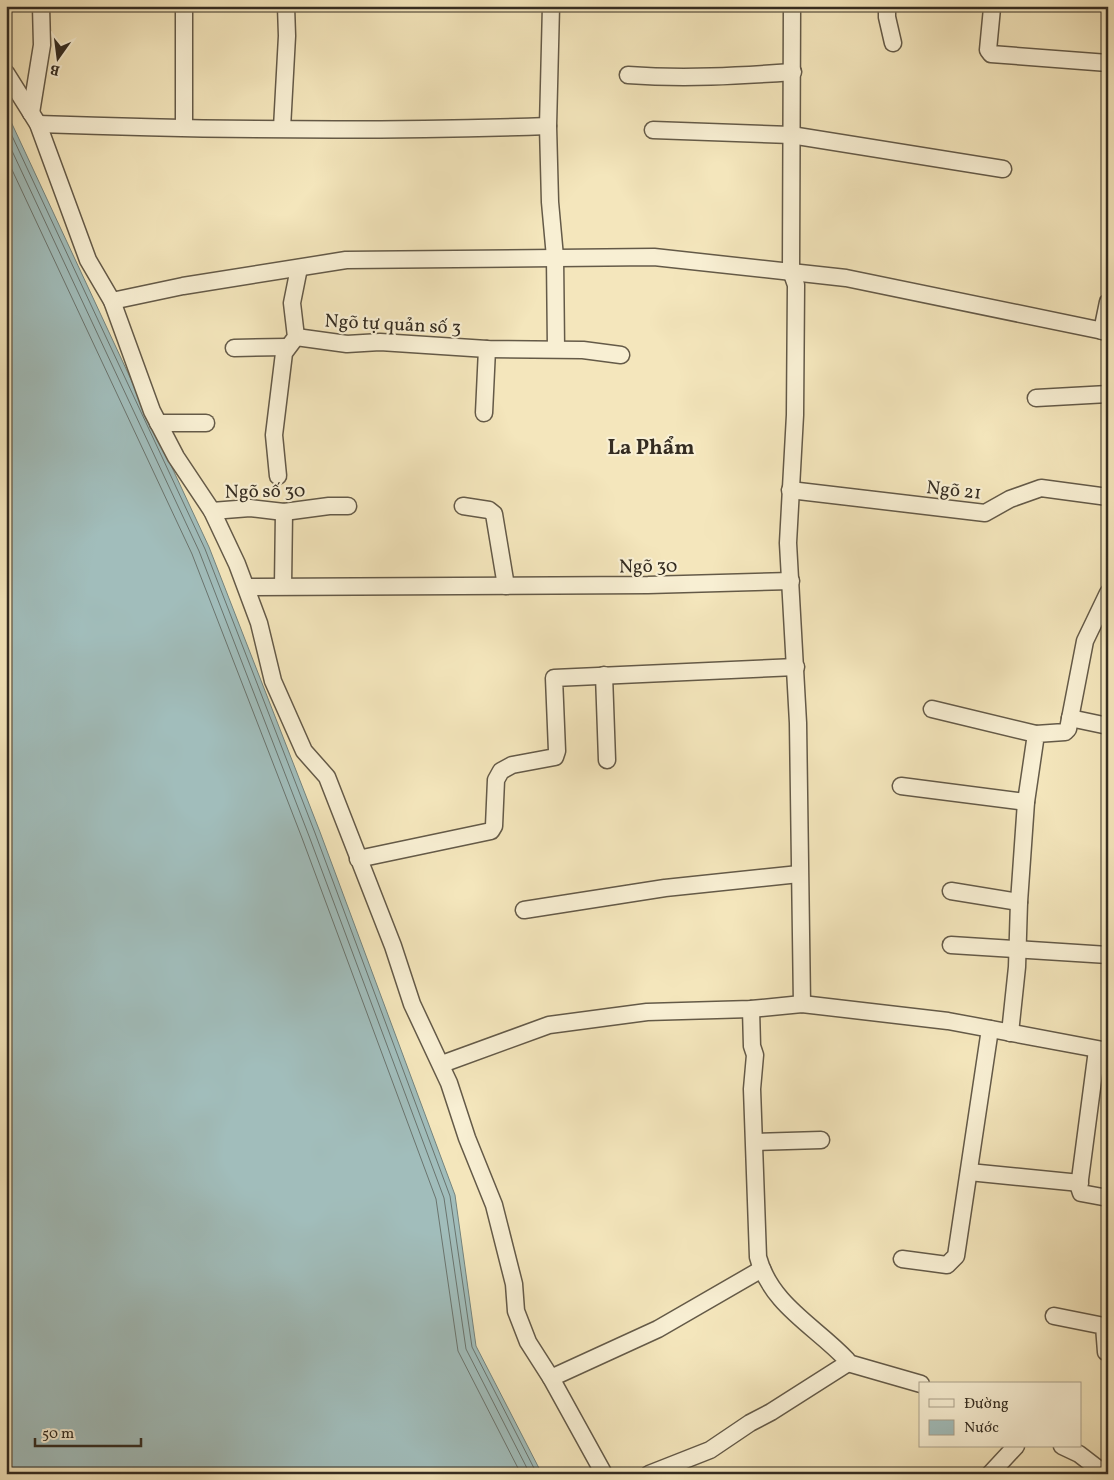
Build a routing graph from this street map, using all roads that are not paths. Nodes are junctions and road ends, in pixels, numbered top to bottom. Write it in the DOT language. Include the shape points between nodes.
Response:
graph roads {
  1 [pos="41,6"];
  2 [pos="184,6"];
  3 [pos="286,6"];
  4 [pos="551,6"];
  5 [pos="792,6"];
  6 [pos="887,6"];
  7 [pos="992,8"];
  8 [pos="893,42"];
  9 [pos="1108,63"];
  10 [pos="6,72"];
  11 [pos="793,72"];
  12 [pos="628,75"];
  13 [pos="35,118"];
  14 [pos="548,126"];
  15 [pos="184,128"];
  16 [pos="282,128"];
  17 [pos="653,130"];
  18 [pos="791,135"];
  19 [pos="1003,169"];
  20 [pos="555,257"];
  21 [pos="299,268"];
  22 [pos="791,271"];
  23 [pos="112,301"];
  24 [pos="1108,302"];
  25 [pos="1105,332"];
  26 [pos="291,342"];
  27 [pos="234,348"];
  28 [pos="487,349"];
  29 [pos="556,349"];
  30 [pos="621,355"];
  31 [pos="1108,394"];
  32 [pos="1036,398"];
  33 [pos="484,413"];
  34 [pos="158,423"];
  35 [pos="206,423"];
  36 [pos="278,476"];
  37 [pos="790,490"];
  38 [pos="1108,497"];
  39 [pos="348,506"];
  40 [pos="463,506"];
  41 [pos="212,511"];
  42 [pos="284,512"];
  43 [pos="791,581"];
  44 [pos="283,586"];
  45 [pos="506,586"];
  46 [pos="247,587"];
  47 [pos="1108,593"];
  48 [pos="796,667"];
  49 [pos="604,675"];
  50 [pos="932,709"];
  51 [pos="1070,718"];
  52 [pos="1108,726"];
  53 [pos="1036,734"];
  54 [pos="607,760"];
  55 [pos="901,786"];
  56 [pos="1026,802"];
  57 [pos="358,859"];
  58 [pos="799,874"];
  59 [pos="952,891"];
  60 [pos="1019,902"];
  61 [pos="524,910"];
  62 [pos="951,945"];
  63 [pos="1018,950"];
  64 [pos="1108,955"];
  65 [pos="802,1004"];
  66 [pos="751,1009"];
  67 [pos="990,1029"];
  68 [pos="1010,1033"];
  69 [pos="1103,1050"];
  70 [pos="442,1064"];
  71 [pos="821,1140"];
  72 [pos="755,1142"];
  73 [pos="969,1172"];
  74 [pos="1080,1183"];
  75 [pos="1108,1198"];
  76 [pos="902,1259"];
  77 [pos="762,1269"];
  78 [pos="1054,1316"];
  79 [pos="1108,1353"];
  80 [pos="848,1363"];
  81 [pos="551,1378"];
  82 [pos="919,1383"];
  83 [pos="1014,1448"];
  84 [pos="1066,1448"];
  85 [pos="604,1474"];
  86 [pos="649,1474"];
  87 [pos="990,1474"];
  88 [pos="1105,1474"];
  1 -- 13 [label="street" via="42,45"];
  2 -- 15 [label="street"];
  3 -- 16 [label="street"];
  4 -- 14 [label="street"];
  5 -- 11 [label="street"];
  6 -- 8 [label="street"];
  7 -- 9 [label="street" via="988,50 991,54"];
  10 -- 13 [label="street"];
  11 -- 12 [label="street" via="666,78"];
  11 -- 18 [label="street"];
  13 -- 15 [label="street"];
  13 -- 23 [label="street" via="88,260"];
  14 -- 16 [label="street" via="450,130"];
  14 -- 20 [label="street"];
  15 -- 16 [label="street"];
  17 -- 18 [label="street"];
  18 -- 19 [label="street"];
  18 -- 22 [label="street"];
  20 -- 21 [label="street" via="346,260"];
  20 -- 22 [label="street" via="654,257"];
  20 -- 29 [label="street"];
  21 -- 23 [label="street"];
  21 -- 26 [label="street" via="292,303"];
  22 -- 25 [label="street" via="846,278"];
  22 -- 37 [label="street" via="796,285 795,415"];
  23 -- 34 [label="street"];
  24 -- 25 [label="street"];
  26 -- 27 [label="street, Ngõ tự quản số 3"];
  26 -- 28 [label="street, Ngõ tự quản số 3" via="380,342"];
  26 -- 36 [label="street" via="284,353 274,435"];
  28 -- 29 [label="street, Ngõ tự quản số 3"];
  28 -- 33 [label="street"];
  29 -- 30 [label="street, Ngõ tự quản số 3"];
  31 -- 32 [label="street"];
  34 -- 35 [label="street"];
  34 -- 41 [label="street"];
  37 -- 38 [label="street, Ngõ 21" via="985,513 1010,499 1041,488"];
  37 -- 43 [label="street" via="788,543"];
  39 -- 42 [label="street, Ngõ số 30"];
  40 -- 45 [label="street" via="489,510 494,514"];
  41 -- 42 [label="street, Ngõ số 30" via="250,508"];
  41 -- 46 [label="street"];
  42 -- 44 [label="street"];
  43 -- 45 [label="street, Ngõ 30"];
  43 -- 48 [label="street"];
  44 -- 45 [label="street, Ngõ 30"];
  44 -- 46 [label="street, Ngõ 30"];
  46 -- 57 [label="street" via="273,681 304,751 327,777"];
  47 -- 51 [label="street" via="1085,640"];
  48 -- 49 [label="street"];
  48 -- 58 [label="street"];
  49 -- 54 [label="street"];
  49 -- 57 [label="street" via="553,678 555,757 512,765 501,771 496,780 491,831"];
  50 -- 53 [label="street"];
  51 -- 52 [label="street"];
  51 -- 53 [label="street" via="1064,732"];
  53 -- 56 [label="street"];
  55 -- 56 [label="street"];
  56 -- 60 [label="street"];
  57 -- 70 [label="street" via="412,1004"];
  58 -- 61 [label="street" via="665,888"];
  58 -- 65 [label="street"];
  59 -- 60 [label="street"];
  60 -- 63 [label="street"];
  62 -- 63 [label="street"];
  63 -- 64 [label="street"];
  63 -- 68 [label="street"];
  65 -- 66 [label="street"];
  65 -- 67 [label="street"];
  66 -- 70 [label="street" via="647,1012 549,1025"];
  66 -- 72 [label="street" via="755,1055 752,1089"];
  67 -- 68 [label="street"];
  67 -- 73 [label="street"];
  68 -- 69 [label="street"];
  69 -- 74 [label="street"];
  70 -- 81 [label="street" via="494,1205 510,1265 516,1311 528,1342"];
  71 -- 72 [label="street"];
  72 -- 77 [label="street" via="756,1238"];
  73 -- 74 [label="street"];
  73 -- 76 [label="street" via="961,1232 952,1263"];
  74 -- 75 [label="street" via="1082,1193"];
  77 -- 80 [label="street" via="786,1306 818,1332"];
  77 -- 81 [label="street" via="658,1329"];
  78 -- 79 [label="street" via="1104,1326"];
  80 -- 82 [label="street"];
  80 -- 86 [label="street" via="710,1450"];
  81 -- 85 [label="street"];
  83 -- 87 [label="street"];
  84 -- 88 [label="street"];
}
